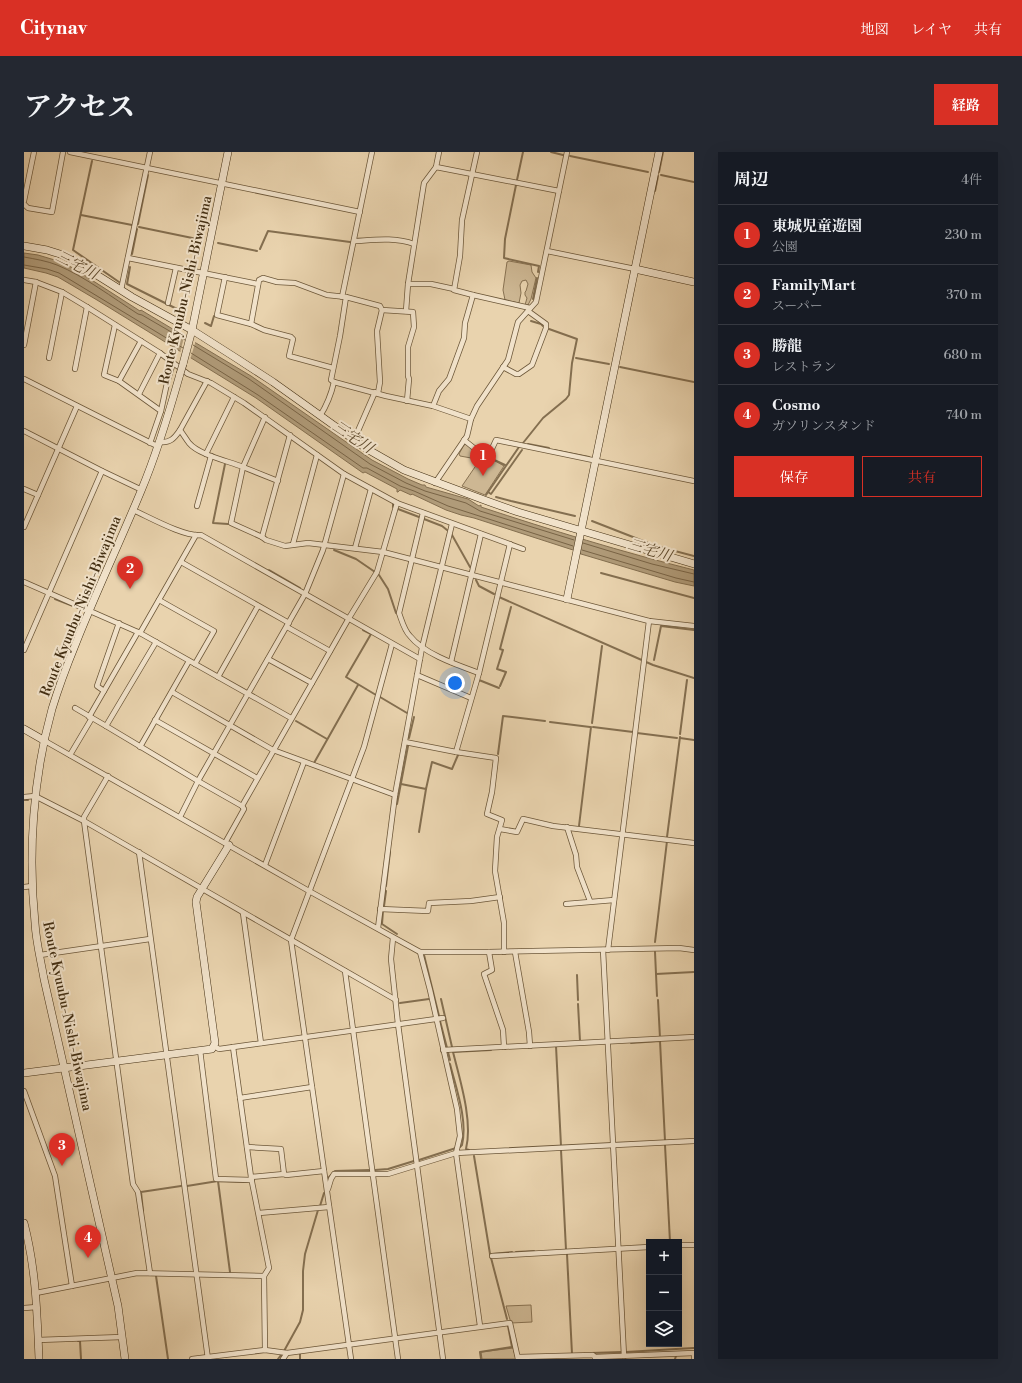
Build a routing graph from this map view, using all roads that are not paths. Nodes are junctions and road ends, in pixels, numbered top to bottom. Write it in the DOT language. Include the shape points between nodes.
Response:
graph roads {
  1 [pos="34,152"];
  2 [pos="63,152"];
  3 [pos="70,152"];
  4 [pos="150,152"];
  5 [pos="228,152"];
  6 [pos="372,152"];
  7 [pos="439,152"];
  8 [pos="477,152"];
  9 [pos="567,152"];
  10 [pos="659,152"];
  11 [pos="436,167"];
  12 [pos="147,168"];
  13 [pos="472,173"];
  14 [pos="222,183"];
  15 [pos="559,191"];
  16 [pos="24,203"];
  17 [pos="360,212"];
  18 [pos="354,241"];
  19 [pos="414,244"];
  20 [pos="24,246"];
  21 [pos="547,251"];
  22 [pos="128,258"];
  23 [pos="176,268"];
  24 [pos="635,269"];
  25 [pos="203,273"];
  26 [pos="225,277"];
  27 [pos="24,280"];
  28 [pos="36,282"];
  29 [pos="694,282"];
  30 [pos="258,284"];
  31 [pos="408,284"];
  32 [pos="454,289"];
  33 [pos="121,290"];
  34 [pos="62,292"];
  35 [pos="473,295"];
  36 [pos="344,297"];
  37 [pos="168,303"];
  38 [pos="87,307"];
  39 [pos="382,310"];
  40 [pos="529,310"];
  41 [pos="406,311"];
  42 [pos="251,324"];
  43 [pos="115,325"];
  44 [pos="191,333"];
  45 [pos="141,341"];
  46 [pos="24,345"];
  47 [pos="160,353"];
  48 [pos="49,358"];
  49 [pos="173,363"];
  50 [pos="332,368"];
  51 [pos="503,368"];
  52 [pos="74,369"];
  53 [pos="24,379"];
  54 [pos="207,381"];
  55 [pos="119,382"];
  56 [pos="334,382"];
  57 [pos="376,393"];
  58 [pos="139,394"];
  59 [pos="234,397"];
  60 [pos="407,401"];
  61 [pos="77,406"];
  62 [pos="433,406"];
  63 [pos="161,411"];
  64 [pos="320,416"];
  65 [pos="265,418"];
  66 [pos="471,419"];
  67 [pos="24,430"];
  68 [pos="180,430"];
  69 [pos="290,436"];
  70 [pos="354,440"];
  71 [pos="464,440"];
  72 [pos="155,444"];
  73 [pos="58,448"];
  74 [pos="206,454"];
  75 [pos="317,455"];
  76 [pos="212,456"];
  77 [pos="596,460"];
  78 [pos="243,467"];
  79 [pos="102,471"];
  80 [pos="344,474"];
  81 [pos="278,481"];
  82 [pos="694,481"];
  83 [pos="436,483"];
  84 [pos="24,489"];
  85 [pos="371,489"];
  86 [pos="142,490"];
  87 [pos="38,495"];
  88 [pos="397,503"];
  89 [pos="197,506"];
  90 [pos="133,510"];
  91 [pos="423,513"];
  92 [pos="452,524"];
  93 [pos="24,527"];
  94 [pos="581,532"];
  95 [pos="481,534"];
  96 [pos="196,535"];
  97 [pos="262,537"];
  98 [pos="293,544"];
  99 [pos="510,544"];
  100 [pos="325,545"];
  101 [pos="355,548"];
  102 [pos="522,548"];
  103 [pos="383,552"];
  104 [pos="411,560"];
  105 [pos="181,562"];
  106 [pos="694,564"];
  107 [pos="441,567"];
  108 [pos="470,575"];
  109 [pos="24,582"];
  110 [pos="500,583"];
  111 [pos="49,593"];
  112 [pos="306,594"];
  113 [pos="567,599"];
  114 [pos="159,600"];
  115 [pos="258,606"];
  116 [pos="90,610"];
  117 [pos="349,618"];
  118 [pos="650,621"];
  119 [pos="119,623"];
  120 [pos="288,625"];
  121 [pos="694,626"];
  122 [pos="139,633"];
  123 [pos="156,642"];
  124 [pos="392,644"];
  125 [pos="422,648"];
  126 [pos="24,650"];
  127 [pos="330,651"];
  128 [pos="268,658"];
  129 [pos="420,659"];
  130 [pos="189,661"];
  131 [pos="451,662"];
  132 [pos="195,664"];
  133 [pos="479,673"];
  134 [pos="417,675"];
  135 [pos="218,677"];
  136 [pos="312,682"];
  137 [pos="104,691"];
  138 [pos="172,692"];
  139 [pos="248,694"];
  140 [pos="471,698"];
  141 [pos="75,708"];
  142 [pos="90,718"];
  143 [pos="291,718"];
  144 [pos="155,720"];
  145 [pos="230,725"];
  146 [pos="106,726"];
  147 [pos="24,729"];
  148 [pos="45,740"];
  149 [pos="405,742"];
  150 [pos="140,747"];
  151 [pos="273,750"];
  152 [pos="456,752"];
  153 [pos="214,753"];
  154 [pos="70,755"];
  155 [pos="304,762"];
  156 [pos="108,776"];
  157 [pos="257,778"];
  158 [pos="351,779"];
  159 [pos="198,781"];
  160 [pos="395,795"];
  161 [pos="35,796"];
  162 [pos="24,797"];
  163 [pos="242,806"];
  164 [pos="180,817"];
  165 [pos="84,820"];
  166 [pos="567,827"];
  167 [pos="500,829"];
  168 [pos="623,834"];
  169 [pos="694,843"];
  170 [pos="227,844"];
  171 [pos="139,852"];
  172 [pos="265,865"];
  173 [pos="32,886"];
  174 [pos="24,887"];
  175 [pos="203,889"];
  176 [pos="309,891"];
  177 [pos="500,897"];
  178 [pos="614,900"];
  179 [pos="590,901"];
  180 [pos="566,904"];
  181 [pos="380,909"];
  182 [pos="243,913"];
  183 [pos="378,928"];
  184 [pos="393,938"];
  185 [pos="150,939"];
  186 [pos="291,940"];
  187 [pos="100,946"];
  188 [pos="606,950"];
  189 [pos="694,950"];
  190 [pos="420,952"];
  191 [pos="489,952"];
  192 [pos="504,952"];
  193 [pos="516,952"];
  194 [pos="40,955"];
  195 [pos="345,971"];
  196 [pos="396,1000"];
  197 [pos="443,1018"];
  198 [pos="436,1019"];
  199 [pos="398,1024"];
  200 [pos="352,1030"];
  201 [pos="304,1037"];
  202 [pos="694,1037"];
  203 [pos="608,1042"];
  204 [pos="261,1043"];
  205 [pos="214,1046"];
  206 [pos="530,1046"];
  207 [pos="233,1047"];
  208 [pos="504,1047"];
  209 [pos="200,1050"];
  210 [pos="443,1050"];
  211 [pos="166,1055"];
  212 [pos="116,1061"];
  213 [pos="64,1067"];
  214 [pos="24,1073"];
  215 [pos="312,1087"];
  216 [pos="24,1091"];
  217 [pos="240,1098"];
  218 [pos="694,1141"];
  219 [pos="613,1145"];
  220 [pos="247,1147"];
  221 [pos="456,1153"];
  222 [pos="418,1165"];
  223 [pos="324,1171"];
  224 [pos="284,1174"];
  225 [pos="373,1175"];
  226 [pos="251,1179"];
  227 [pos="327,1192"];
  228 [pos="329,1207"];
  229 [pos="258,1213"];
  230 [pos="24,1223"];
  231 [pos="694,1245"];
  232 [pos="682,1246"];
  233 [pos="646,1247"];
  234 [pos="618,1249"];
  235 [pos="492,1256"];
  236 [pos="150,1273"];
  237 [pos="196,1274"];
  238 [pos="264,1276"];
  239 [pos="112,1278"];
  240 [pos="72,1286"];
  241 [pos="36,1293"];
  242 [pos="37,1307"];
  243 [pos="24,1308"];
  244 [pos="480,1326"];
  245 [pos="440,1332"];
  246 [pos="122,1336"];
  247 [pos="395,1337"];
  248 [pos="38,1340"];
  249 [pos="349,1344"];
  250 [pos="266,1350"];
  251 [pos="287,1353"];
  252 [pos="694,1353"];
  253 [pos="694,1356"];
  254 [pos="624,1357"];
  255 [pos="654,1357"];
  256 [pos="208,1358"];
  257 [pos="518,1358"];
  258 [pos="595,1358"];
  259 [pos="38,1359"];
  260 [pos="125,1359"];
  261 [pos="192,1359"];
  262 [pos="283,1359"];
  263 [pos="351,1359"];
  264 [pos="398,1359"];
  265 [pos="443,1359"];
  266 [pos="694,1359"];
  1 -- 16 [label="street"];
  2 -- 16 [label="street" via="52,212 28,208"];
  3 -- 12 [label="street"];
  4 -- 12 [label="street"];
  5 -- 14 [label="main road, Route Kyuubu-Nishi-Biwajima"];
  6 -- 17 [label="street"];
  7 -- 11 [label="street"];
  8 -- 13 [label="street"];
  9 -- 15 [label="street"];
  10 -- 24 [label="main road"];
  11 -- 13 [label="street"];
  11 -- 19 [label="street" via="424,183"];
  12 -- 14 [label="street"];
  12 -- 22 [label="street"];
  13 -- 15 [label="street"];
  13 -- 32 [label="street" via="462,220 460,256"];
  14 -- 17 [label="street"];
  14 -- 25 [label="main road, Route Kyuubu-Nishi-Biwajima"];
  15 -- 21 [label="street"];
  17 -- 18 [label="street"];
  18 -- 19 [label="street" via="389,239"];
  18 -- 36 [label="street"];
  19 -- 31 [label="street"];
  20 -- 33 [label="main road" via="63,255"];
  21 -- 24 [label="street"];
  21 -- 40 [label="street" via="536,302"];
  22 -- 23 [label="street"];
  22 -- 33 [label="street"];
  23 -- 25 [label="street"];
  23 -- 37 [label="street"];
  24 -- 29 [label="main road"];
  24 -- 77 [label="main road"];
  25 -- 26 [label="street"];
  25 -- 44 [label="main road, Route Kyuubu-Nishi-Biwajima"];
  26 -- 30 [label="street"];
  26 -- 42 [label="street" via="217,315"];
  27 -- 28 [label="street"];
  28 -- 34 [label="street"];
  28 -- 46 [label="street"];
  30 -- 36 [label="street" via="263,278 295,283"];
  30 -- 42 [label="street"];
  31 -- 32 [label="street" via="431,284"];
  31 -- 41 [label="street"];
  32 -- 35 [label="street"];
  33 -- 44 [label="main road"];
  34 -- 38 [label="street"];
  34 -- 48 [label="street"];
  35 -- 40 [label="street"];
  35 -- 62 [label="street" via="465,323 464,338 449,379 439,391"];
  36 -- 39 [label="street" via="380,306"];
  36 -- 50 [label="street" via="340,336"];
  38 -- 43 [label="street"];
  38 -- 52 [label="street"];
  39 -- 41 [label="street"];
  39 -- 57 [label="street" via="378,331 380,382"];
  40 -- 51 [label="street" via="518,322 511,351"];
  40 -- 51 [label="street" via="546,324 532,365 519,374"];
  41 -- 60 [label="street" via="413,312 414,327 408,347 410,379"];
  42 -- 50 [label="street" via="291,337 293,340 289,356"];
  43 -- 45 [label="street"];
  43 -- 55 [label="street" via="104,375"];
  44 -- 64 [label="main road" via="273,382"];
  44 -- 72 [label="main road, Route Kyuubu-Nishi-Biwajima, bridge" via="184,362"];
  45 -- 47 [label="street"];
  45 -- 55 [label="street"];
  47 -- 49 [label="street"];
  47 -- 58 [label="street"];
  49 -- 54 [label="street" via="188,374"];
  49 -- 63 [label="street"];
  50 -- 56 [label="street" via="330,380"];
  51 -- 66 [label="street"];
  53 -- 61 [label="street"];
  54 -- 59 [label="street"];
  54 -- 68 [label="street"];
  55 -- 58 [label="street"];
  56 -- 57 [label="street"];
  56 -- 64 [label="street" via="327,405"];
  57 -- 60 [label="street"];
  57 -- 70 [label="street"];
  58 -- 63 [label="street"];
  59 -- 65 [label="street"];
  59 -- 74 [label="street"];
  60 -- 62 [label="street"];
  61 -- 72 [label="street"];
  61 -- 73 [label="street"];
  62 -- 66 [label="street"];
  63 -- 72 [label="street"];
  64 -- 70 [label="main road"];
  65 -- 69 [label="street"];
  65 -- 78 [label="street"];
  66 -- 71 [label="street"];
  67 -- 73 [label="street"];
  68 -- 72 [label="street" via="170,441"];
  68 -- 74 [label="street" via="189,444"];
  69 -- 75 [label="street"];
  69 -- 81 [label="street"];
  70 -- 83 [label="main road" via="404,470"];
  71 -- 77 [label="street" via="489,455 496,440"];
  71 -- 83 [label="street"];
  72 -- 86 [label="main road, Route Kyuubu-Nishi-Biwajima"];
  73 -- 79 [label="street"];
  73 -- 87 [label="street"];
  74 -- 76 [label="street"];
  75 -- 80 [label="street"];
  75 -- 98 [label="street"];
  76 -- 78 [label="street"];
  76 -- 89 [label="street"];
  77 -- 82 [label="street"];
  77 -- 94 [label="main road"];
  78 -- 81 [label="street"];
  78 -- 97 [label="street" via="231,523"];
  79 -- 86 [label="street"];
  79 -- 111 [label="street"];
  80 -- 85 [label="street"];
  80 -- 100 [label="street"];
  81 -- 97 [label="street"];
  83 -- 94 [label="main road"];
  84 -- 87 [label="street"];
  85 -- 88 [label="street"];
  85 -- 101 [label="street"];
  86 -- 90 [label="main road, Route Kyuubu-Nishi-Biwajima"];
  87 -- 93 [label="street"];
  88 -- 91 [label="street"];
  88 -- 103 [label="street"];
  90 -- 96 [label="street" via="177,530"];
  90 -- 116 [label="main road, Route Kyuubu-Nishi-Biwajima"];
  91 -- 92 [label="street"];
  91 -- 104 [label="street"];
  92 -- 95 [label="street"];
  92 -- 107 [label="street"];
  94 -- 106 [label="main road"];
  94 -- 113 [label="main road"];
  95 -- 99 [label="street"];
  95 -- 108 [label="street"];
  96 -- 105 [label="street"];
  96 -- 112 [label="street" via="201,534"];
  97 -- 98 [label="street" via="280,545"];
  98 -- 100 [label="street" via="308,542"];
  99 -- 102 [label="street"];
  99 -- 110 [label="street"];
  100 -- 101 [label="street"];
  100 -- 112 [label="street"];
  101 -- 103 [label="street"];
  103 -- 104 [label="street"];
  103 -- 117 [label="street" via="378,572"];
  104 -- 107 [label="street"];
  104 -- 125 [label="street" via="399,614 410,637"];
  105 -- 114 [label="street"];
  105 -- 115 [label="street"];
  107 -- 108 [label="street"];
  107 -- 125 [label="street"];
  108 -- 110 [label="street"];
  108 -- 131 [label="street"];
  109 -- 111 [label="street"];
  110 -- 113 [label="street"];
  110 -- 133 [label="street"];
  111 -- 116 [label="street"];
  111 -- 126 [label="street"];
  112 -- 117 [label="street"];
  112 -- 120 [label="street"];
  113 -- 118 [label="street"];
  114 -- 122 [label="street"];
  114 -- 132 [label="street" via="214,631"];
  115 -- 120 [label="street"];
  115 -- 135 [label="street"];
  116 -- 119 [label="street"];
  116 -- 148 [label="main road, Route Kyuubu-Nishi-Biwajima" via="64,674"];
  117 -- 124 [label="street"];
  117 -- 127 [label="street"];
  118 -- 121 [label="street"];
  118 -- 168 [label="street"];
  119 -- 122 [label="street"];
  119 -- 137 [label="street" via="97,686"];
  120 -- 127 [label="street"];
  120 -- 128 [label="street"];
  122 -- 123 [label="street"];
  122 -- 137 [label="street"];
  123 -- 130 [label="street"];
  123 -- 146 [label="street"];
  124 -- 129 [label="street"];
  124 -- 158 [label="street" via="364,747"];
  125 -- 129 [label="street"];
  125 -- 131 [label="street"];
  127 -- 136 [label="street"];
  128 -- 136 [label="street"];
  128 -- 139 [label="street"];
  129 -- 134 [label="street"];
  130 -- 132 [label="street"];
  130 -- 138 [label="street"];
  131 -- 133 [label="street"];
  132 -- 135 [label="street"];
  133 -- 140 [label="street"];
  134 -- 140 [label="street"];
  134 -- 149 [label="street"];
  135 -- 139 [label="street"];
  136 -- 143 [label="street"];
  137 -- 142 [label="street"];
  138 -- 144 [label="street"];
  138 -- 145 [label="street"];
  139 -- 143 [label="street"];
  139 -- 145 [label="street"];
  140 -- 152 [label="street"];
  141 -- 142 [label="street"];
  142 -- 146 [label="street"];
  142 -- 154 [label="street"];
  143 -- 151 [label="street"];
  144 -- 150 [label="street"];
  144 -- 153 [label="street"];
  145 -- 151 [label="street"];
  145 -- 153 [label="street"];
  146 -- 150 [label="street"];
  147 -- 148 [label="main road"];
  148 -- 154 [label="street"];
  148 -- 161 [label="main road, Route Kyuubu-Nishi-Biwajima"];
  149 -- 152 [label="street"];
  149 -- 160 [label="street"];
  150 -- 159 [label="street"];
  151 -- 155 [label="street"];
  151 -- 157 [label="street"];
  152 -- 167 [label="street" via="496,758 487,814 502,820"];
  153 -- 157 [label="street"];
  153 -- 159 [label="street"];
  154 -- 156 [label="street"];
  155 -- 158 [label="street"];
  155 -- 172 [label="street"];
  156 -- 164 [label="street"];
  156 -- 165 [label="street"];
  157 -- 163 [label="street"];
  158 -- 160 [label="street"];
  158 -- 176 [label="street"];
  159 -- 163 [label="street"];
  159 -- 164 [label="street"];
  160 -- 181 [label="street"];
  161 -- 162 [label="street"];
  161 -- 165 [label="street"];
  161 -- 173 [label="main road, Route Kyuubu-Nishi-Biwajima"];
  163 -- 170 [label="street" via="244,809"];
  164 -- 170 [label="street"];
  165 -- 171 [label="street"];
  165 -- 187 [label="street"];
  166 -- 167 [label="street" via="523,819 517,832"];
  166 -- 168 [label="street"];
  166 -- 179 [label="street" via="577,867"];
  167 -- 177 [label="street" via="497,837 495,870"];
  168 -- 169 [label="street"];
  168 -- 178 [label="street"];
  170 -- 172 [label="street"];
  170 -- 175 [label="main road"];
  171 -- 175 [label="street"];
  171 -- 185 [label="street"];
  172 -- 176 [label="street"];
  173 -- 174 [label="street"];
  173 -- 194 [label="main road, Route Kyuubu-Nishi-Biwajima"];
  175 -- 182 [label="street"];
  175 -- 205 [label="main road" via="196,902"];
  176 -- 183 [label="street"];
  176 -- 186 [label="street"];
  177 -- 181 [label="street" via="429,903 428,911"];
  177 -- 192 [label="street" via="504,923"];
  178 -- 179 [label="street"];
  178 -- 188 [label="street"];
  179 -- 180 [label="street"];
  181 -- 183 [label="street"];
  182 -- 186 [label="street"];
  182 -- 204 [label="street"];
  183 -- 184 [label="street"];
  184 -- 190 [label="street"];
  184 -- 196 [label="street" via="391,959"];
  185 -- 187 [label="street"];
  185 -- 211 [label="street"];
  186 -- 195 [label="street"];
  186 -- 201 [label="street"];
  187 -- 194 [label="street"];
  187 -- 212 [label="street"];
  188 -- 189 [label="street"];
  188 -- 193 [label="street"];
  188 -- 203 [label="street"];
  190 -- 191 [label="street"];
  190 -- 198 [label="street"];
  191 -- 192 [label="street"];
  191 -- 208 [label="street" via="492,970 484,974 503,1030"];
  192 -- 193 [label="street"];
  193 -- 206 [label="street"];
  194 -- 213 [label="main road, Route Kyuubu-Nishi-Biwajima"];
  195 -- 196 [label="street"];
  195 -- 200 [label="street"];
  196 -- 199 [label="street"];
  197 -- 198 [label="street"];
  198 -- 199 [label="street"];
  198 -- 210 [label="street"];
  199 -- 200 [label="street"];
  199 -- 222 [label="street"];
  200 -- 201 [label="street"];
  200 -- 225 [label="street"];
  201 -- 204 [label="street"];
  201 -- 215 [label="street"];
  202 -- 203 [label="street"];
  203 -- 206 [label="street"];
  203 -- 219 [label="street"];
  204 -- 207 [label="street"];
  205 -- 207 [label="street"];
  205 -- 209 [label="main road" via="212,1049"];
  206 -- 208 [label="street"];
  207 -- 217 [label="street"];
  208 -- 210 [label="street"];
  209 -- 211 [label="main road"];
  209 -- 226 [label="street" via="216,1179"];
  210 -- 221 [label="street" via="460,1126"];
  211 -- 212 [label="main road"];
  211 -- 237 [label="street"];
  212 -- 213 [label="main road"];
  212 -- 236 [label="street" via="133,1184 138,1192"];
  213 -- 214 [label="main road"];
  213 -- 239 [label="main road, Route Kyuubu-Nishi-Biwajima"];
  215 -- 217 [label="street"];
  215 -- 223 [label="street"];
  216 -- 240 [label="street" via="55,1176"];
  217 -- 220 [label="street"];
  218 -- 219 [label="street"];
  219 -- 221 [label="street"];
  219 -- 234 [label="street"];
  220 -- 224 [label="street" via="281,1149"];
  220 -- 226 [label="street"];
  221 -- 222 [label="street"];
  221 -- 244 [label="street"];
  222 -- 225 [label="street" via="388,1174"];
  222 -- 245 [label="street"];
  223 -- 224 [label="street"];
  223 -- 227 [label="street"];
  224 -- 226 [label="street"];
  225 -- 227 [label="street" via="334,1174"];
  225 -- 247 [label="street"];
  226 -- 229 [label="street"];
  227 -- 228 [label="street"];
  228 -- 229 [label="street"];
  228 -- 249 [label="street"];
  229 -- 238 [label="street" via="269,1268"];
  230 -- 241 [label="main road"];
  231 -- 232 [label="street"];
  233 -- 234 [label="street"];
  234 -- 235 [label="street"];
  234 -- 254 [label="street"];
  236 -- 237 [label="street"];
  236 -- 239 [label="street"];
  237 -- 238 [label="street"];
  237 -- 256 [label="street"];
  238 -- 250 [label="street"];
  239 -- 240 [label="street"];
  239 -- 246 [label="main road, Route Kyuubu-Nishi-Biwajima"];
  240 -- 241 [label="street"];
  241 -- 242 [label="main road"];
  242 -- 243 [label="street"];
  242 -- 248 [label="main road"];
  244 -- 245 [label="street"];
  244 -- 257 [label="street" via="510,1322"];
  245 -- 247 [label="street"];
  245 -- 265 [label="street"];
  246 -- 248 [label="street"];
  246 -- 260 [label="main road, Route Kyuubu-Nishi-Biwajima"];
  247 -- 249 [label="street"];
  247 -- 264 [label="street"];
  248 -- 259 [label="main road"];
  249 -- 251 [label="street"];
  249 -- 263 [label="street"];
  250 -- 251 [label="street"];
  250 -- 256 [label="street"];
  251 -- 262 [label="street"];
  252 -- 255 [label="street"];
  253 -- 266 [label="street"];
  254 -- 255 [label="street"];
  254 -- 258 [label="street"];
  256 -- 261 [label="street"];
  257 -- 258 [label="street" via="593,1355"];
}
